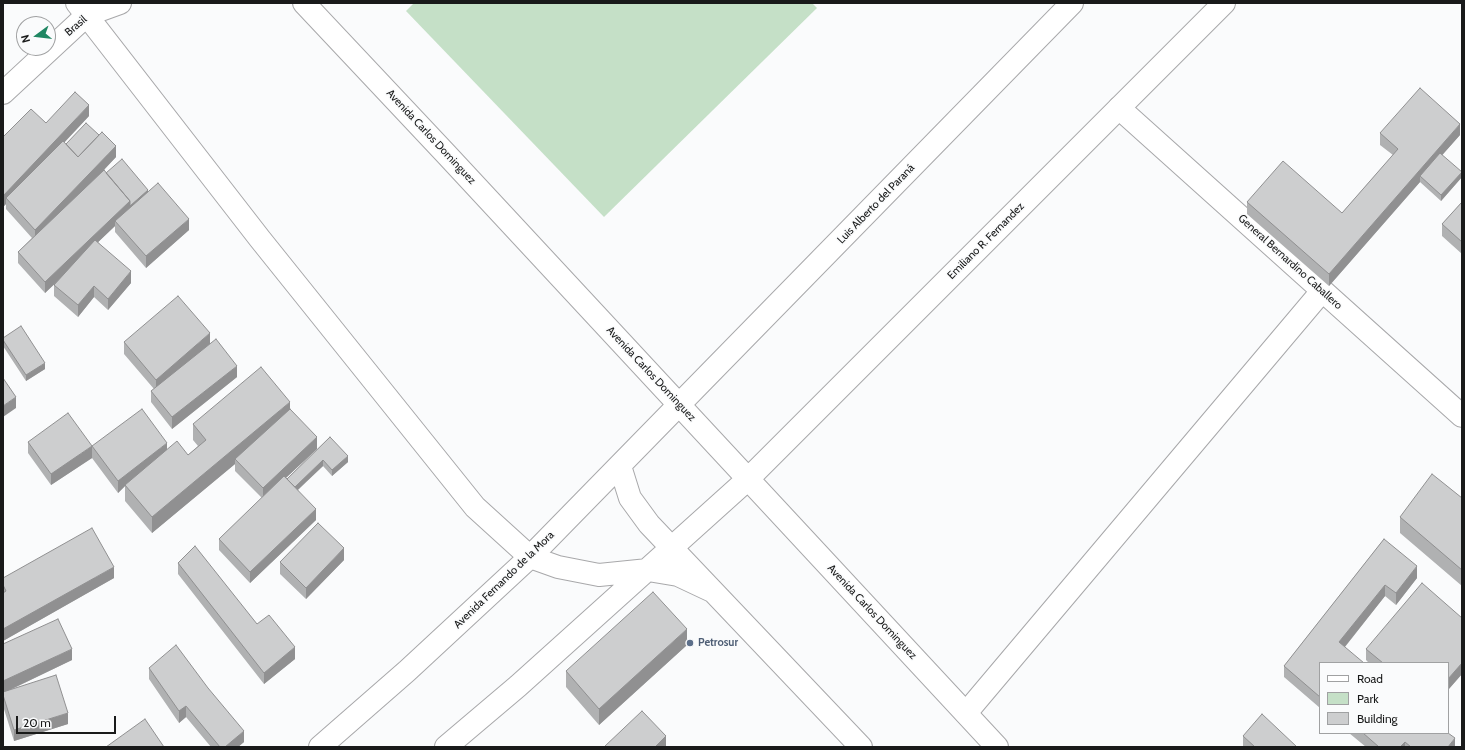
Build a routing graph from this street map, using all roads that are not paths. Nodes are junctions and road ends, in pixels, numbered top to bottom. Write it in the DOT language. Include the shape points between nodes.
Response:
graph roads {
  1 [pos="120,3"];
  2 [pos="304,3"];
  3 [pos="1072,3"];
  4 [pos="1224,3"];
  5 [pos="82,9"];
  6 [pos="3,92"];
  7 [pos="1118,108"];
  8 [pos="1322,291"];
  9 [pos="679,405"];
  10 [pos="1462,416"];
  11 [pos="620,466"];
  12 [pos="748,479"];
  13 [pos="671,549"];
  14 [pos="530,557"];
  15 [pos="648,570"];
  16 [pos="712,591"];
  17 [pos="966,713"];
  18 [pos="320,747"];
  19 [pos="446,747"];
  20 [pos="861,747"];
  21 [pos="997,747"];
  1 -- 5 [label="main road, Brasil"];
  2 -- 9 [label="main road, Avenida Carlos Dominguez"];
  3 -- 9 [label="main road, Luis Alberto del Paraná"];
  4 -- 7 [label="main road, Emiliano R. Fernandez"];
  5 -- 6 [label="main road, Brasil"];
  5 -- 14 [label="main road" via="260,239 475,507"];
  7 -- 8 [label="main road, General Bernardino Caballero"];
  7 -- 12 [label="main road, Emiliano R. Fernandez"];
  8 -- 10 [label="main road, General Bernardino Caballero"];
  8 -- 17 [label="main road"];
  9 -- 11 [label="main road, Avenida Fernando de la Mora"];
  9 -- 12 [label="main road, Avenida Carlos Dominguez"];
  11 -- 13 [label="main road" via="630,498"];
  11 -- 14 [label="main road, Avenida Fernando de la Mora"];
  12 -- 13 [label="main road"];
  12 -- 17 [label="main road, Avenida Carlos Dominguez"];
  13 -- 15 [label="main road"];
  13 -- 16 [label="main road"];
  14 -- 15 [label="main road" via="558,567 599,575"];
  14 -- 18 [label="main road, Avenida Fernando de la Mora" via="407,671"];
  15 -- 16 [label="main road" via="678,575"];
  15 -- 19 [label="main road"];
  16 -- 20 [label="main road"];
  17 -- 21 [label="main road, Avenida Carlos Dominguez"];
}
